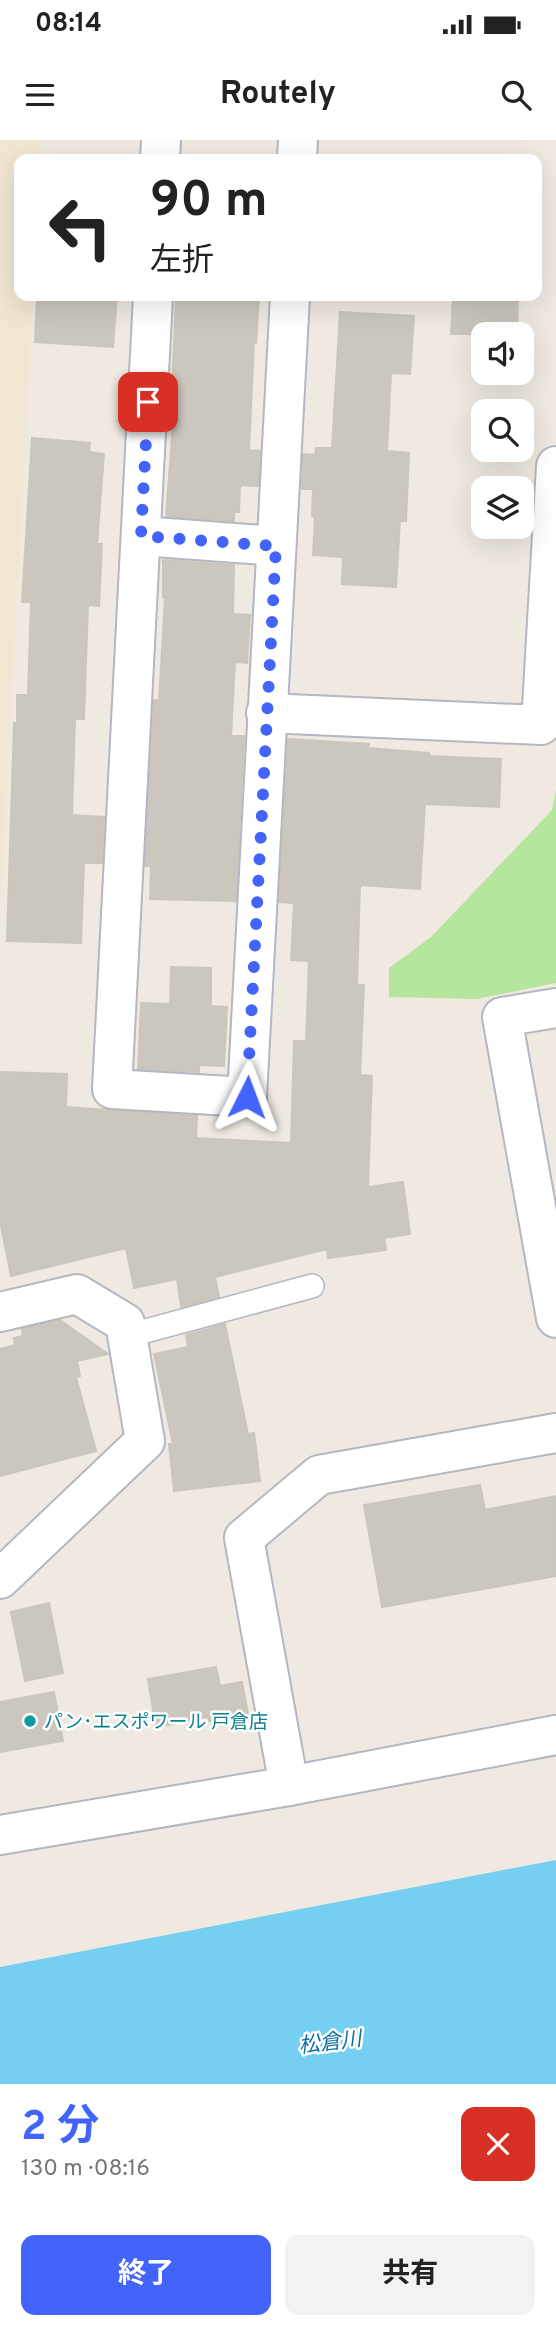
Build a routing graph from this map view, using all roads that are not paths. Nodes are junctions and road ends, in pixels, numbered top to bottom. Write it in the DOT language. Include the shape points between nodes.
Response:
graph roads {
  1 [pos="153,301"];
  2 [pos="290,301"];
  3 [pos="556,466"];
  4 [pos="141,536"];
  5 [pos="554,543"];
  6 [pos="276,546"];
  7 [pos="266,713"];
  8 [pos="556,1007"];
  9 [pos="312,1286"];
  10 [pos="0,1312"];
  11 [pos="556,1318"];
  12 [pos="127,1336"];
  13 [pos="556,1433"];
  14 [pos="0,1578"];
  15 [pos="556,1735"];
  16 [pos="289,1786"];
  17 [pos="0,1835"];
  1 -- 4 [label="street"];
  2 -- 6 [label="street"];
  3 -- 5 [label="street"];
  4 -- 6 [label="street"];
  4 -- 7 [label="street" via="112,1089 247,1097"];
  5 -- 7 [label="street" via="541,725"];
  6 -- 7 [label="street"];
  8 -- 11 [label="street" via="502,1017"];
  9 -- 12 [label="lane"];
  10 -- 12 [label="street" via="77,1294 125,1323"];
  12 -- 14 [label="street" via="145,1441"];
  13 -- 16 [label="street" via="319,1475 244,1538"];
  15 -- 16 [label="street"];
  16 -- 17 [label="street"];
}
